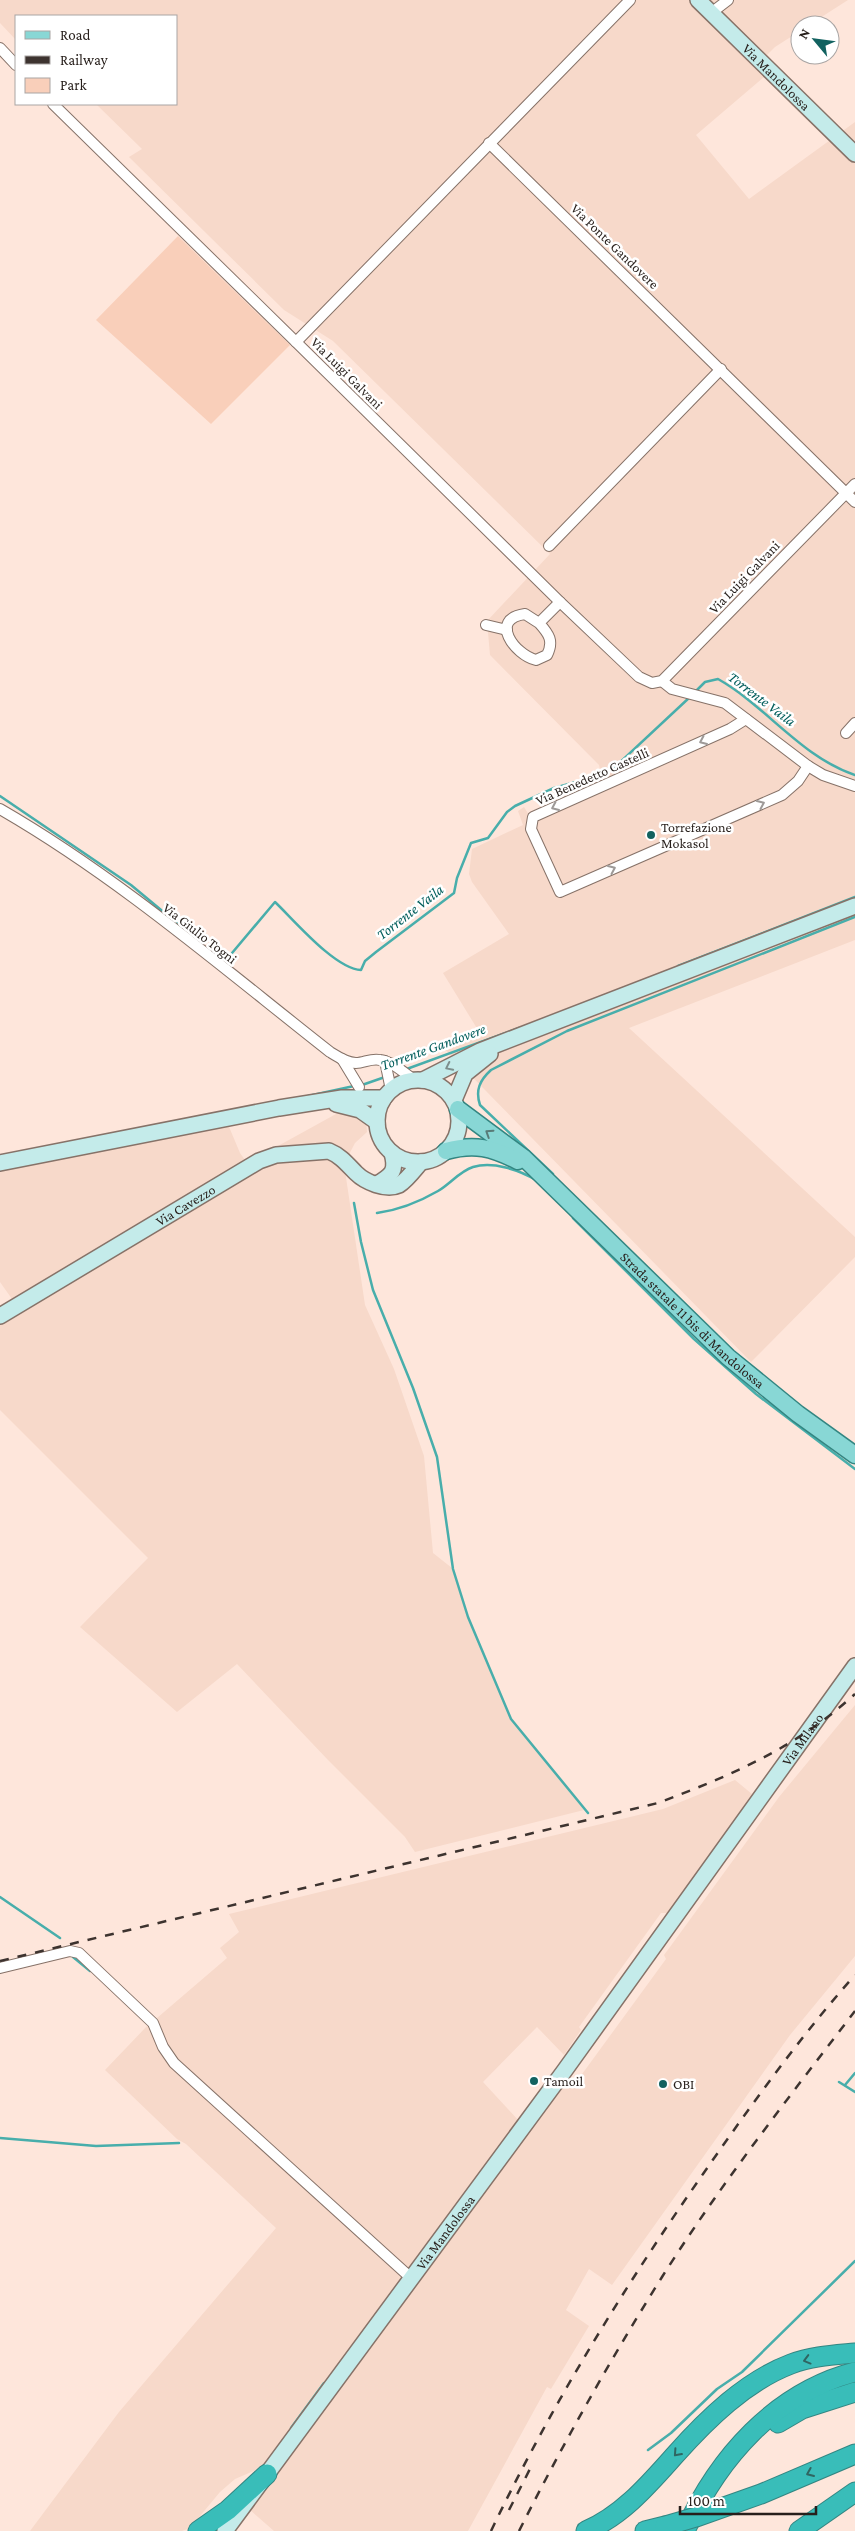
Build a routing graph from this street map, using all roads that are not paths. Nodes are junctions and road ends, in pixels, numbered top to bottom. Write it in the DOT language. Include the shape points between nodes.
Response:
graph roads {
  1 [pos="630,0"];
  2 [pos="698,0"];
  3 [pos="728,0"];
  4 [pos="711,13"];
  5 [pos="0,48"];
  6 [pos="15,64"];
  7 [pos="54,105"];
  8 [pos="489,144"];
  9 [pos="855,154"];
  10 [pos="296,342"];
  11 [pos="721,369"];
  12 [pos="855,484"];
  13 [pos="846,493"];
  14 [pos="855,502"];
  15 [pos="549,546"];
  16 [pos="560,602"];
  17 [pos="539,623"];
  18 [pos="486,626"];
  19 [pos="507,630"];
  20 [pos="662,681"];
  21 [pos="746,719"];
  22 [pos="855,723"];
  23 [pos="846,733"];
  24 [pos="808,766"];
  25 [pos="855,786"];
  26 [pos="0,809"];
  27 [pos="855,906"];
  28 [pos="508,1041"];
  29 [pos="342,1059"];
  30 [pos="385,1061"];
  31 [pos="415,1078"];
  32 [pos="359,1087"];
  33 [pos="388,1090"];
  34 [pos="322,1103"];
  35 [pos="456,1105"];
  36 [pos="377,1122"];
  37 [pos="446,1151"];
  38 [pos="392,1152"];
  39 [pos="0,1162"];
  40 [pos="421,1162"];
  41 [pos="540,1175"];
  42 [pos="377,1184"];
  43 [pos="0,1316"];
  44 [pos="855,1455"];
  45 [pos="855,1666"];
  46 [pos="855,1678"];
  47 [pos="752,1812"];
  48 [pos="664,1933"];
  49 [pos="0,1968"];
  50 [pos="411,2278"];
  51 [pos="855,2353"];
  52 [pos="855,2372"];
  53 [pos="855,2392"];
  54 [pos="855,2454"];
  55 [pos="267,2474"];
  56 [pos="855,2492"];
  57 [pos="701,2498"];
  58 [pos="690,2524"];
  59 [pos="198,2531"];
  60 [pos="225,2531"];
  61 [pos="586,2531"];
  62 [pos="645,2531"];
  63 [pos="799,2531"];
  1 -- 8 [label="street, Via Luigi Galvani"];
  2 -- 4 [label="main road, Via Mandolossa"];
  3 -- 4 [label="street"];
  4 -- 9 [label="main road, Via Mandolossa"];
  5 -- 6 [label="street"];
  7 -- 10 [label="street"];
  8 -- 10 [label="street, Via Luigi Galvani"];
  8 -- 11 [label="street, Via Ponte Gandovere"];
  10 -- 16 [label="street, Via Luigi Galvani"];
  11 -- 13 [label="street, Via Ponte Gandovere"];
  11 -- 15 [label="street"];
  12 -- 13 [label="street, Via Luigi Galvani"];
  13 -- 14 [label="street, Via Ponte Gandovere"];
  13 -- 20 [label="street, Via Luigi Galvani"];
  16 -- 17 [label="street"];
  16 -- 20 [label="street, Via Luigi Galvani" via="639,677 652,683"];
  17 -- 19 [label="street" via="531,617 518,615 508,623"];
  17 -- 19 [label="street" via="547,631 551,643 546,655 536,660 525,656 510,641"];
  18 -- 19 [label="street"];
  20 -- 21 [label="street, Via Luigi Galvani" via="672,689 725,702"];
  21 -- 24 [label="street, Via Luigi Galvani"];
  21 -- 24 [label="street, Via Benedetto Castelli, one-way" via="533,817 531,829 560,892 782,794 798,781"];
  22 -- 23 [label="street"];
  24 -- 25 [label="street, Via Luigi Galvani"];
  26 -- 29 [label="street, Via Giulio Togni" via="80,859"];
  27 -- 28 [label="main road"];
  28 -- 31 [label="main road, one-way"];
  28 -- 35 [label="main road" via="465,1074"];
  29 -- 30 [label="street" via="356,1063"];
  29 -- 32 [label="street"];
  30 -- 31 [label="street"];
  30 -- 33 [label="street"];
  31 -- 33 [label="main road"];
  31 -- 35 [label="main road" via="439,1085"];
  33 -- 34 [label="main road"];
  33 -- 36 [label="main road" via="378,1109"];
  34 -- 36 [label="main road" via="354,1108"];
  34 -- 39 [label="main road"];
  35 -- 37 [label="main road" via="460,1124 458,1134"];
  41 -- 35 [label="main road, Strada statale 11 bis di Mandolossa, one-way" via="524,1158"];
  36 -- 38 [label="main road" via="382,1140"];
  37 -- 40 [label="main road" via="439,1157"];
  37 -- 41 [label="main road, Strada statale 11 bis di Mandolossa" via="480,1146 510,1157"];
  38 -- 40 [label="main road" via="402,1159"];
  38 -- 42 [label="main road" via="395,1164 392,1172"];
  40 -- 42 [label="main road" via="399,1184 388,1187"];
  41 -- 44 [label="main road, Strada statale 11 bis di Mandolossa" via="728,1357"];
  42 -- 43 [label="main road, Via Cavezzo" via="357,1175 339,1155 329,1151 266,1158"];
  45 -- 47 [label="main road, Via Milano"];
  46 -- 47 [label="main road, Via Milano" via="772,1792"];
  47 -- 48 [label="main road, Via Milano"];
  48 -- 50 [label="main road, Via Mandolossa"];
  49 -- 50 [label="street" via="70,1951 78,1953 153,2023 174,2063"];
  50 -- 55 [label="main road, Via Mandolossa"];
  51 -- 61 [label="highway, one-way" via="790,2364 757,2382 692,2436 635,2499 600,2525"];
  52 -- 57 [label="highway" via="813,2388 778,2409 727,2459"];
  53 -- 57 [label="highway" via="802,2409 767,2430 734,2459"];
  54 -- 58 [label="highway, one-way"];
  55 -- 59 [label="highway" via="228,2510"];
  55 -- 60 [label="main road, Via Mandolossa"];
  56 -- 63 [label="highway"];
  57 -- 58 [label="highway"];
  58 -- 62 [label="highway, bridge"];
}
